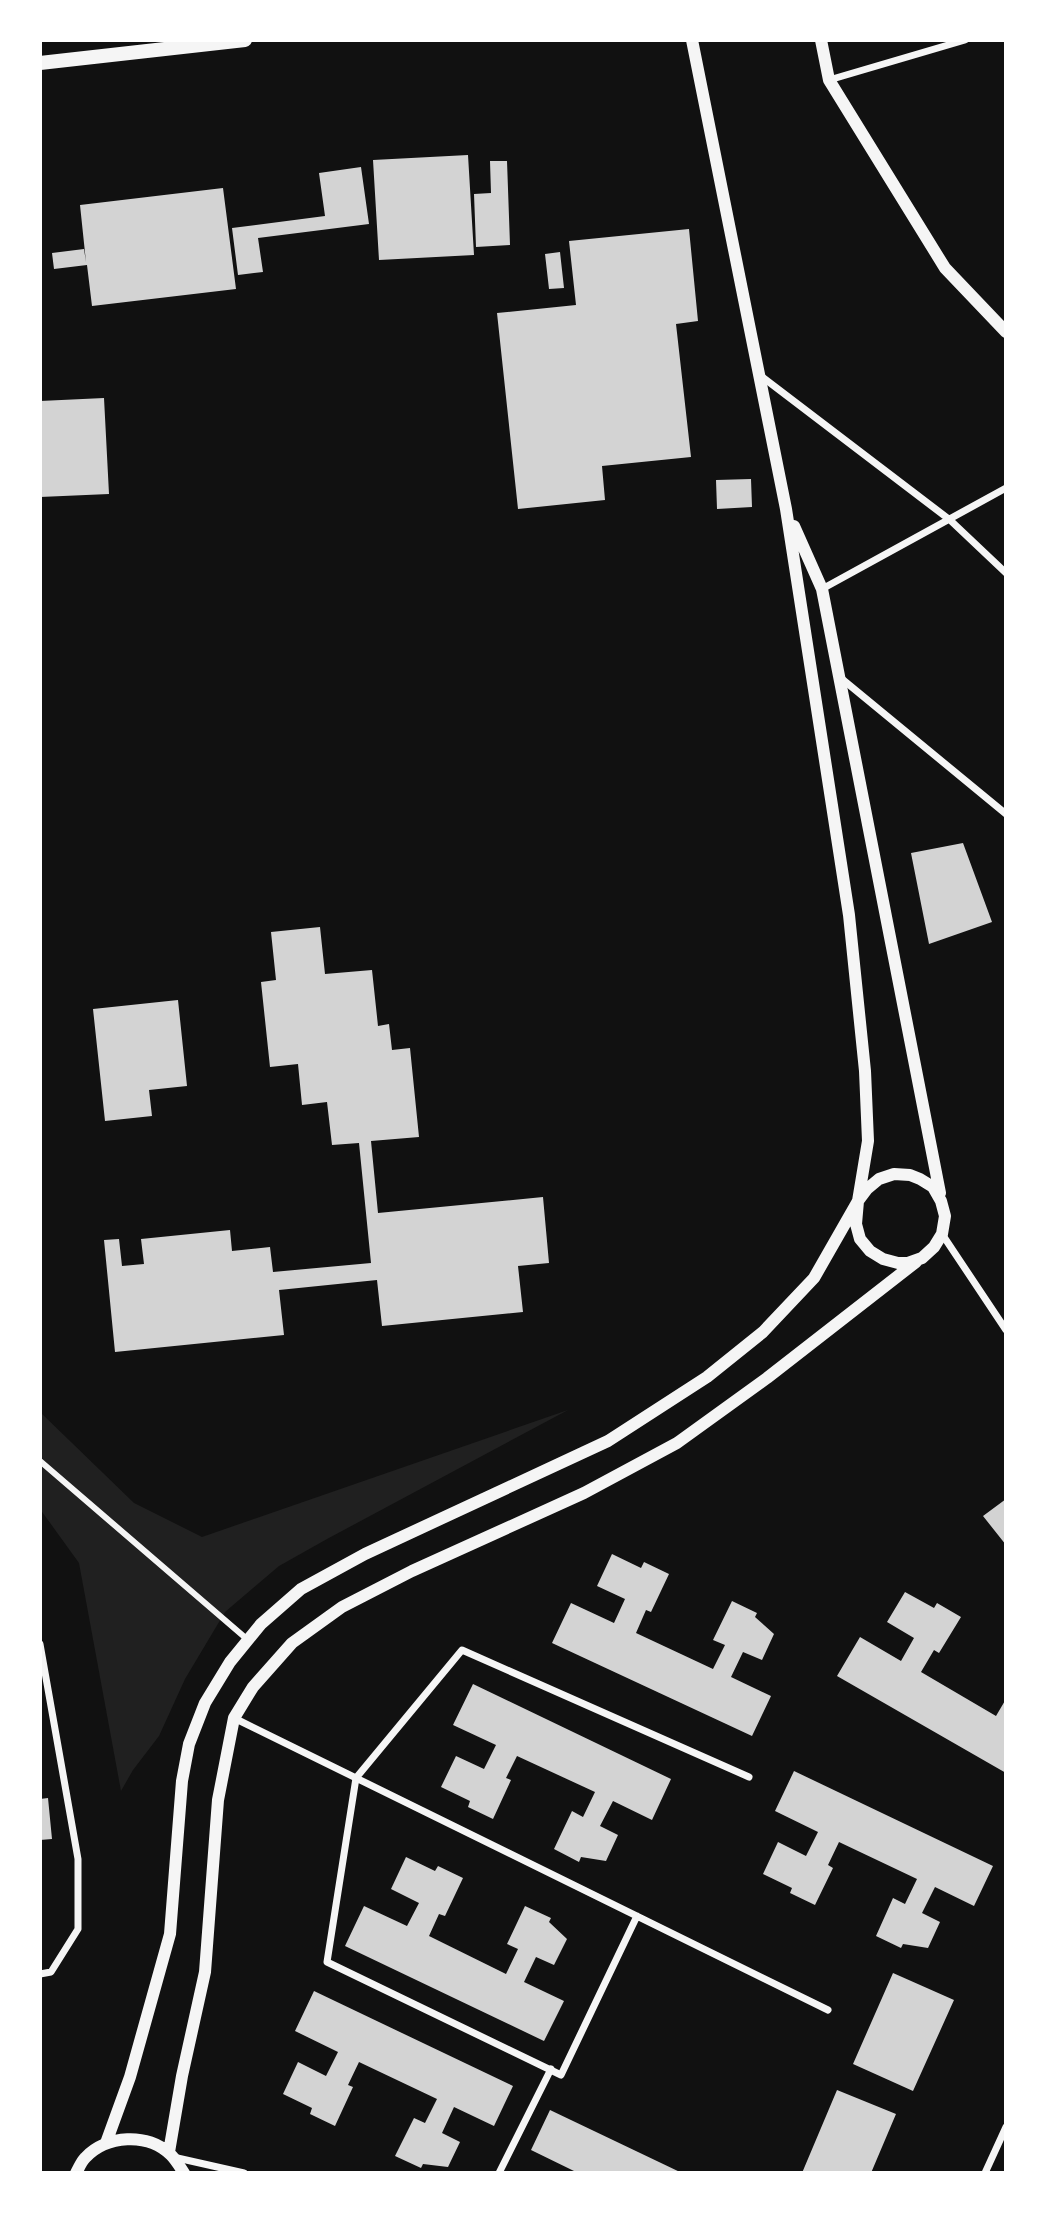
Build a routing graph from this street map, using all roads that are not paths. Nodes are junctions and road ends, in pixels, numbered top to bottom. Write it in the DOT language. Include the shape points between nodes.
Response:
graph roads {
  1 [pos="245,40"];
  2 [pos="692,40"];
  3 [pos="821,40"];
  4 [pos="965,40"];
  5 [pos="40,63"];
  6 [pos="829,80"];
  7 [pos="1006,332"];
  8 [pos="758,373"];
  9 [pos="1006,488"];
  10 [pos="786,509"];
  11 [pos="950,520"];
  12 [pos="1006,573"];
  13 [pos="822,589"];
  14 [pos="840,678"];
  15 [pos="1006,814"];
  16 [pos="858,1201"];
  17 [pos="941,1201"];
  18 [pos="942,1234"];
  19 [pos="922,1258"];
  20 [pos="1006,1330"];
  21 [pos="40,1461"];
  22 [pos="248,1640"];
  23 [pos="40,1644"];
  24 [pos="234,1718"];
  25 [pos="748,1777"];
  26 [pos="356,1779"];
  27 [pos="637,1916"];
  28 [pos="40,1974"];
  29 [pos="828,2010"];
  30 [pos="551,2069"];
  31 [pos="1006,2126"];
  32 [pos="107,2143"];
  33 [pos="171,2155"];
  34 [pos="76,2173"];
  35 [pos="184,2173"];
  36 [pos="244,2173"];
  37 [pos="499,2173"];
  38 [pos="985,2173"];
  1 -- 5 [label="main road"];
  2 -- 8 [label="street"];
  3 -- 6 [label="street"];
  4 -- 6 [label="street"];
  6 -- 7 [label="street" via="945,268"];
  8 -- 10 [label="street"];
  8 -- 11 [label="street"];
  9 -- 11 [label="street"];
  10 -- 13 [label="street"];
  10 -- 16 [label="street" via="849,915 866,1071 868,1141"];
  11 -- 12 [label="street"];
  11 -- 13 [label="street"];
  13 -- 14 [label="street"];
  14 -- 15 [label="street"];
  14 -- 17 [label="street"];
  16 -- 17 [label="street" via="879,1179 894,1174 920,1179 933,1187"];
  16 -- 19 [label="street" via="856,1224 870,1251 898,1263"];
  16 -- 22 [label="street" via="814,1278 763,1332 707,1377 608,1441 365,1554 301,1589"];
  17 -- 18 [label="street" via="945,1216"];
  18 -- 19 [label="street"];
  18 -- 20 [label="street"];
  19 -- 24 [label="street" via="677,1443 584,1493 342,1607 292,1643 253,1687"];
  21 -- 22 [label="street"];
  22 -- 32 [label="street" via="205,1703 189,1744 170,1934"];
  23 -- 28 [label="street" via="78,1859 78,1929 51,1972"];
  24 -- 26 [label="street"];
  24 -- 33 [label="street" via="218,1800 205,1972 182,2076"];
  25 -- 26 [label="street" via="462,1650"];
  26 -- 27 [label="street"];
  26 -- 30 [label="street" via="327,1962"];
  27 -- 29 [label="street"];
  27 -- 30 [label="street" via="561,2075"];
  30 -- 37 [label="street"];
  31 -- 38 [label="street"];
  32 -- 33 [label="street" via="139,2140"];
  32 -- 34 [label="street" via="85,2158"];
  33 -- 35 [label="street"];
  33 -- 36 [label="street"];
}
